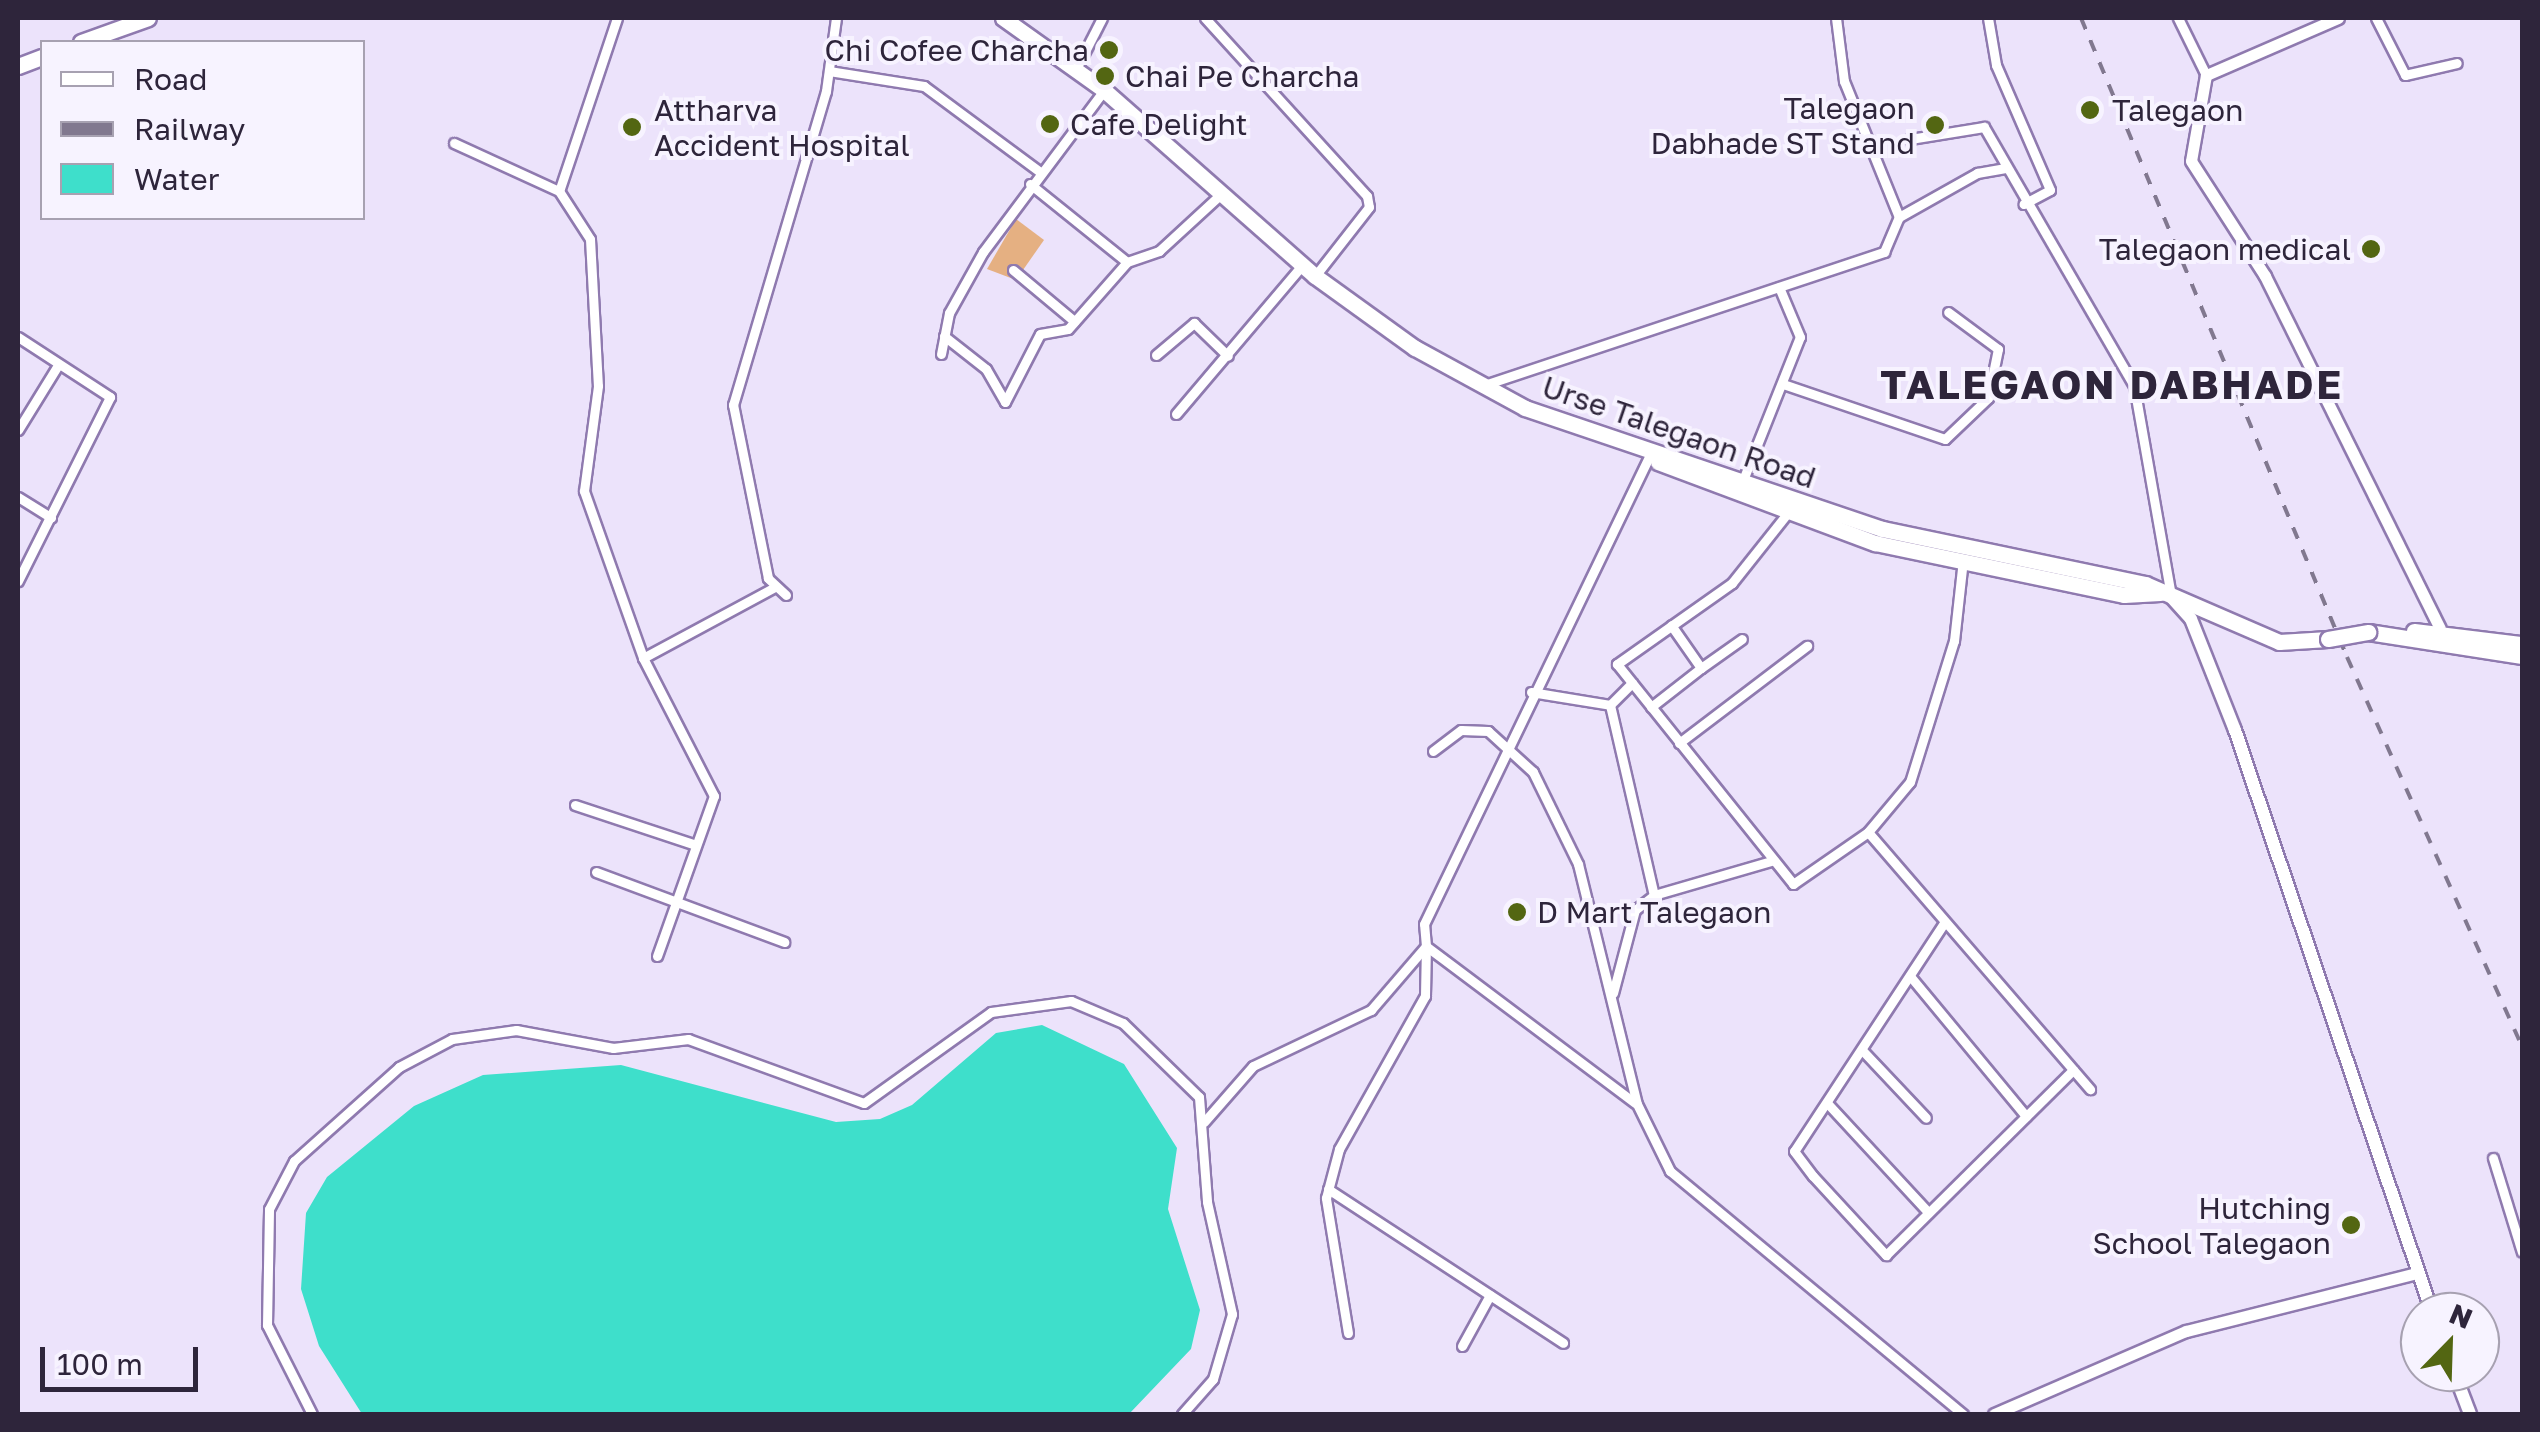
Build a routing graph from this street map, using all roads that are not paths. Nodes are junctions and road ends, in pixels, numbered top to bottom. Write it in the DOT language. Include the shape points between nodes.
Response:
graph roads {
  1 [pos="148,18"];
  2 [pos="617,18"];
  3 [pos="836,18"];
  4 [pos="1003,18"];
  5 [pos="1102,18"];
  6 [pos="1205,18"];
  7 [pos="1836,18"];
  8 [pos="1988,18"];
  9 [pos="2178,18"];
  10 [pos="2338,18"];
  11 [pos="2376,18"];
  12 [pos="86,40"];
  13 [pos="2457,63"];
  14 [pos="1076,69"];
  15 [pos="829,71"];
  16 [pos="2206,75"];
  17 [pos="2410,76"];
  18 [pos="1104,90"];
  19 [pos="2416,90"];
  20 [pos="1910,139"];
  21 [pos="454,143"];
  22 [pos="2006,168"];
  23 [pos="1039,171"];
  24 [pos="1030,184"];
  25 [pos="558,192"];
  26 [pos="1222,194"];
  27 [pos="2024,204"];
  28 [pos="1899,217"];
  29 [pos="1127,262"];
  30 [pos="1013,270"];
  31 [pos="1309,270"];
  32 [pos="1779,286"];
  33 [pos="1948,312"];
  34 [pos="1074,321"];
  35 [pos="18,336"];
  36 [pos="944,336"];
  37 [pos="941,354"];
  38 [pos="1156,356"];
  39 [pos="1228,356"];
  40 [pos="58,365"];
  41 [pos="1783,384"];
  42 [pos="1482,386"];
  43 [pos="1176,414"];
  44 [pos="18,430"];
  45 [pos="1645,455"];
  46 [pos="1744,480"];
  47 [pos="18,497"];
  48 [pos="1786,515"];
  49 [pos="51,518"];
  50 [pos="1963,556"];
  51 [pos="18,581"];
  52 [pos="775,586"];
  53 [pos="786,594"];
  54 [pos="2159,596"];
  55 [pos="1671,625"];
  56 [pos="2440,628"];
  57 [pos="2410,632"];
  58 [pos="1742,639"];
  59 [pos="2522,644"];
  60 [pos="1808,646"];
  61 [pos="2522,656"];
  62 [pos="643,658"];
  63 [pos="1701,668"];
  64 [pos="1632,684"];
  65 [pos="1530,692"];
  66 [pos="1610,705"];
  67 [pos="1650,706"];
  68 [pos="1679,742"];
  69 [pos="1504,745"];
  70 [pos="1433,751"];
  71 [pos="575,806"];
  72 [pos="1868,832"];
  73 [pos="696,846"];
  74 [pos="1770,862"];
  75 [pos="596,872"];
  76 [pos="1654,895"];
  77 [pos="676,902"];
  78 [pos="1944,923"];
  79 [pos="784,942"];
  80 [pos="1426,946"];
  81 [pos="657,956"];
  82 [pos="1910,976"];
  83 [pos="1613,994"];
  84 [pos="1862,1050"];
  85 [pos="2073,1070"];
  86 [pos="2090,1090"];
  87 [pos="1636,1104"];
  88 [pos="1828,1104"];
  89 [pos="2026,1116"];
  90 [pos="1926,1118"];
  91 [pos="1202,1125"];
  92 [pos="2493,1158"];
  93 [pos="1328,1189"];
  94 [pos="1928,1212"];
  95 [pos="2522,1252"];
  96 [pos="2417,1273"];
  97 [pos="2424,1292"];
  98 [pos="1490,1296"];
  99 [pos="1348,1333"];
  100 [pos="1563,1343"];
  101 [pos="1462,1346"];
  102 [pos="312,1414"];
  103 [pos="1182,1414"];
  104 [pos="1963,1414"];
  105 [pos="1994,1414"];
  1 -- 12 [label="highway"];
  2 -- 25 [label="street"];
  3 -- 15 [label="street"];
  4 -- 14 [label="highway, Urse Talegaon Road"];
  5 -- 14 [label="street"];
  6 -- 31 [label="street" via="1367,196 1370,207"];
  7 -- 28 [label="street" via="1844,81"];
  8 -- 27 [label="street" via="1996,65 2050,190"];
  9 -- 16 [label="street"];
  10 -- 16 [label="street"];
  11 -- 17 [label="street" via="2394,64"];
  13 -- 17 [label="street"];
  14 -- 18 [label="highway, Urse Talegaon Road"];
  15 -- 23 [label="street" via="924,86"];
  15 -- 52 [label="street" via="733,405 746,495"];
  16 -- 56 [label="street" via="2191,148 2198,178 2265,276"];
  17 -- 19 [label="street"];
  18 -- 23 [label="street"];
  18 -- 26 [label="highway, Urse Talegaon Road"];
  20 -- 22 [label="street" via="1984,128"];
  21 -- 25 [label="street"];
  22 -- 27 [label="street"];
  22 -- 28 [label="street" via="1977,173"];
  23 -- 24 [label="street"];
  24 -- 29 [label="street"];
  24 -- 36 [label="street" via="960,292"];
  25 -- 62 [label="street" via="590,239 598,386 584,491"];
  26 -- 29 [label="street" via="1159,251"];
  26 -- 31 [label="highway, Urse Talegaon Road"];
  27 -- 54 [label="street" via="2134,386"];
  28 -- 32 [label="street" via="1884,252"];
  29 -- 34 [label="street"];
  30 -- 34 [label="street"];
  31 -- 39 [label="street"];
  31 -- 42 [label="highway, Urse Talegaon Road"];
  32 -- 41 [label="street" via="1800,337"];
  32 -- 42 [label="street"];
  33 -- 41 [label="street" via="1998,348 1988,398 1946,440"];
  34 -- 36 [label="street" via="1040,334 1005,402 986,369"];
  35 -- 40 [label="street"];
  36 -- 37 [label="street"];
  38 -- 39 [label="street" via="1194,323"];
  39 -- 43 [label="street"];
  40 -- 44 [label="street"];
  40 -- 49 [label="street" via="110,397"];
  41 -- 46 [label="street"];
  42 -- 45 [label="highway, Urse Talegaon Road"];
  45 -- 46 [label="highway, Urse Talegaon Road"];
  45 -- 48 [label="highway"];
  45 -- 65 [label="street"];
  46 -- 50 [label="highway, Urse Talegaon Road"];
  47 -- 49 [label="street"];
  48 -- 50 [label="highway"];
  48 -- 55 [label="street" via="1732,583"];
  49 -- 51 [label="street"];
  50 -- 54 [label="highway, Urse Talegaon Road"];
  50 -- 72 [label="street" via="1954,641 1910,782"];
  52 -- 53 [label="street"];
  52 -- 62 [label="street"];
  54 -- 57 [label="highway, Urse Talegaon Road, bridge" via="2280,642"];
  54 -- 96 [label="main road" via="2190,618 2235,730"];
  55 -- 63 [label="street"];
  55 -- 64 [label="street" via="1616,664"];
  56 -- 57 [label="highway"];
  56 -- 59 [label="highway"];
  57 -- 61 [label="highway"];
  58 -- 63 [label="street"];
  60 -- 68 [label="street"];
  62 -- 73 [label="street" via="714,796"];
  63 -- 67 [label="street"];
  64 -- 66 [label="street"];
  64 -- 67 [label="street"];
  65 -- 66 [label="street"];
  65 -- 69 [label="street"];
  66 -- 76 [label="street"];
  67 -- 68 [label="street"];
  68 -- 74 [label="street"];
  69 -- 70 [label="street" via="1488,731 1461,730"];
  69 -- 80 [label="street" via="1424,924"];
  69 -- 83 [label="street" via="1534,772 1578,864"];
  71 -- 73 [label="street"];
  72 -- 74 [label="street" via="1793,884"];
  72 -- 78 [label="street"];
  73 -- 77 [label="street"];
  74 -- 76 [label="street"];
  75 -- 77 [label="street"];
  76 -- 83 [label="street" via="1635,910"];
  77 -- 79 [label="street"];
  77 -- 81 [label="street"];
  78 -- 82 [label="street"];
  78 -- 85 [label="street"];
  80 -- 87 [label="street"];
  80 -- 91 [label="street" via="1371,1010 1253,1066"];
  80 -- 93 [label="street" via="1425,996 1339,1149"];
  82 -- 84 [label="street"];
  82 -- 89 [label="street"];
  83 -- 87 [label="street"];
  84 -- 88 [label="street"];
  84 -- 90 [label="street"];
  85 -- 86 [label="street"];
  85 -- 89 [label="street"];
  87 -- 104 [label="street" via="1670,1170"];
  88 -- 94 [label="street"];
  88 -- 94 [label="street" via="1794,1151 1886,1255"];
  89 -- 94 [label="street"];
  91 -- 102 [label="street" via="1199,1097 1160,1053 1104,1010 1071,1001 992,1012 864,1103 688,1039 613,1048 516,1030 452,1039 390,1073 294,1161 275,1192 262,1278 267,1325"];
  91 -- 103 [label="street" via="1207,1202 1232,1314 1212,1379"];
  92 -- 95 [label="street"];
  93 -- 98 [label="street"];
  93 -- 99 [label="street"];
  96 -- 97 [label="main road"];
  96 -- 105 [label="street" via="2186,1331"];
  98 -- 100 [label="street"];
  98 -- 101 [label="street"];
}
